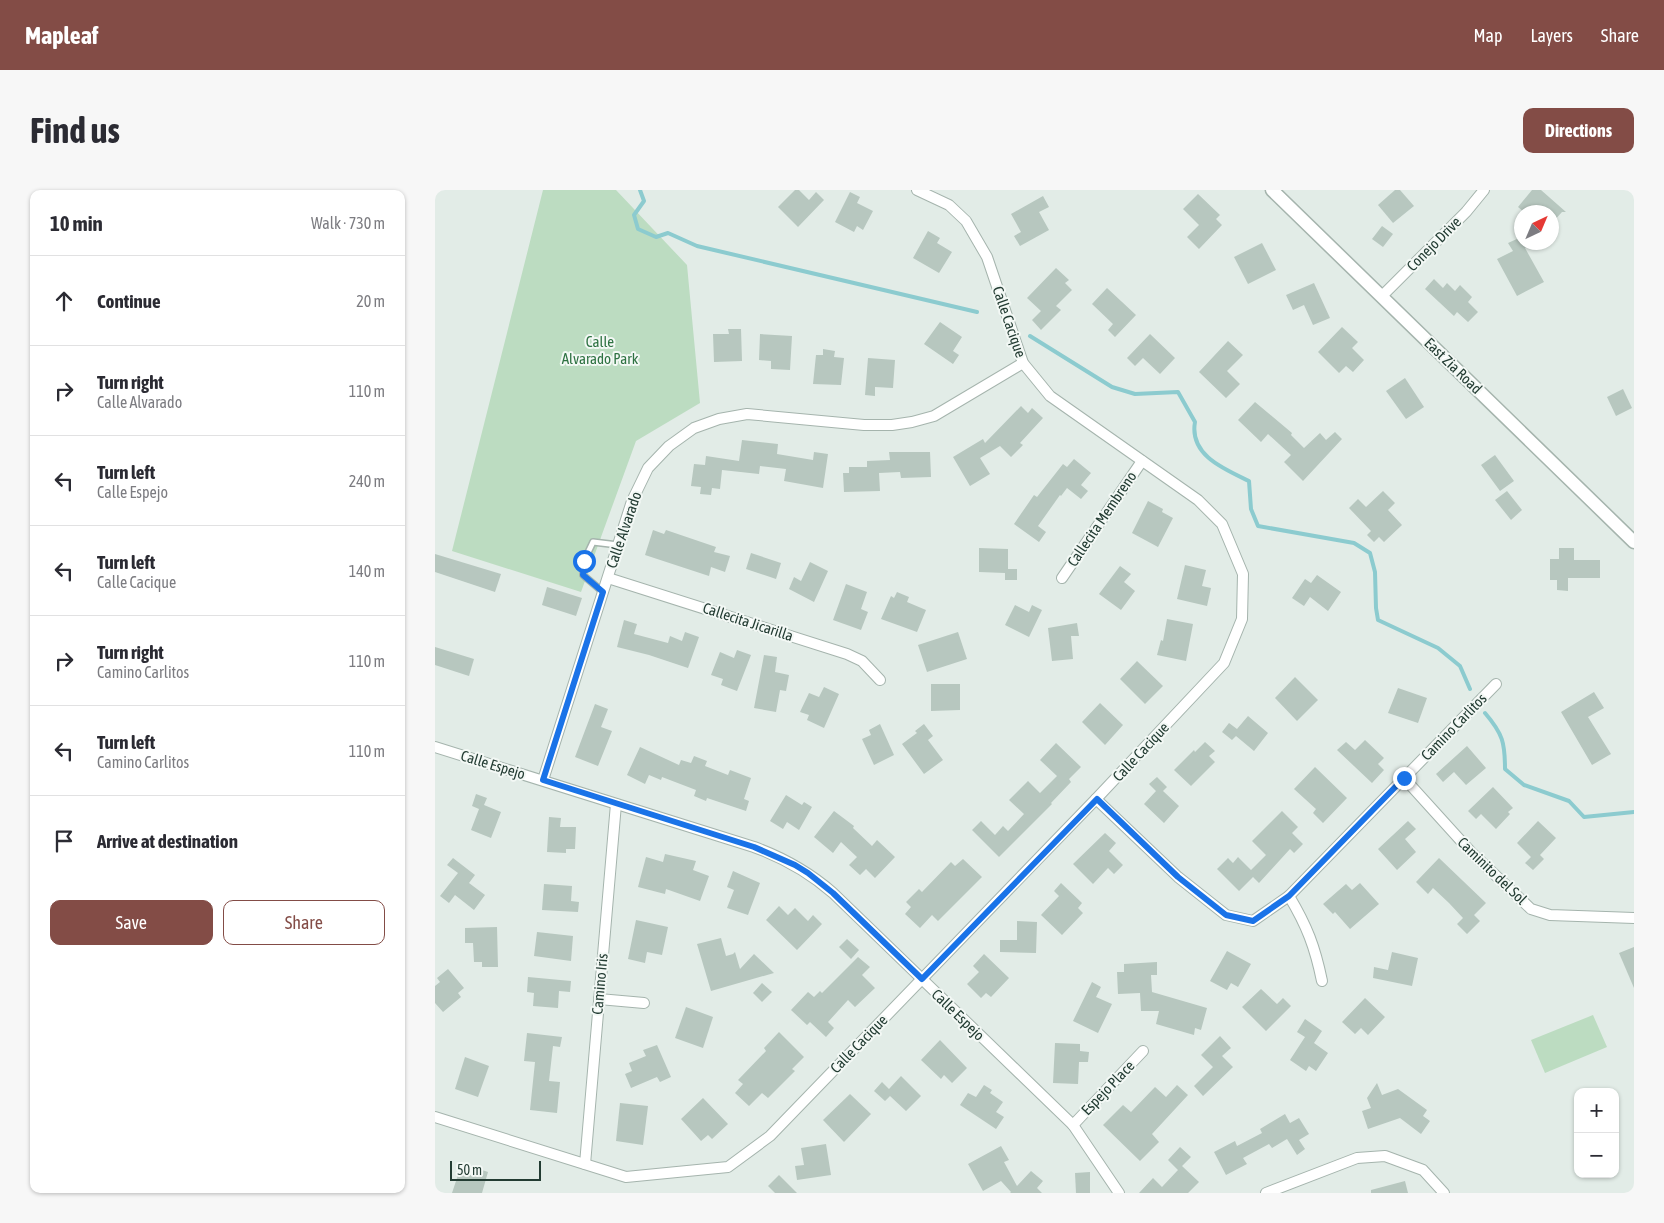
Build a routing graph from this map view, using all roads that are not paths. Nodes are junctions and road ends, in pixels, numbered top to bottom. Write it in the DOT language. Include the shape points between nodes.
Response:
graph roads {
  1 [pos="917,190"];
  2 [pos="1272,190"];
  3 [pos="1484,190"];
  4 [pos="1382,296"];
  5 [pos="1023,363"];
  6 [pos="1142,461"];
  7 [pos="1634,542"];
  8 [pos="618,545"];
  9 [pos="608,578"];
  10 [pos="1062,578"];
  11 [pos="603,592"];
  12 [pos="880,680"];
  13 [pos="1496,684"];
  14 [pos="435,747"];
  15 [pos="1404,778"];
  16 [pos="543,780"];
  17 [pos="1097,799"];
  18 [pos="616,804"];
  19 [pos="1289,896"];
  20 [pos="1634,918"];
  21 [pos="922,979"];
  22 [pos="1322,981"];
  23 [pos="599,999"];
  24 [pos="644,1003"];
  25 [pos="1143,1051"];
  26 [pos="435,1117"];
  27 [pos="1073,1125"];
  28 [pos="585,1164"];
  29 [pos="1119,1193"];
  30 [pos="1266,1193"];
  31 [pos="1444,1193"];
  1 -- 5 [label="street, Calle Cacique" via="949,205 966,221 987,257"];
  2 -- 4 [label="street, East Zia Road"];
  3 -- 4 [label="street, Conejo Drive"];
  4 -- 7 [label="street, East Zia Road"];
  5 -- 6 [label="street, Calle Cacique" via="1050,396"];
  5 -- 8 [label="street, Calle Alvarado" via="934,416 912,422 864,425 747,414 694,428 669,446 648,468 632,501"];
  6 -- 10 [label="street, Callecita Membreno"];
  6 -- 17 [label="street, Calle Cacique" via="1198,500 1222,524 1243,574 1242,619 1224,663"];
  8 -- 9 [label="street, Calle Alvarado"];
  8 -- 11 [label="lane" via="593,542 584,561 583,575"];
  9 -- 11 [label="street, Calle Alvarado"];
  9 -- 12 [label="street, Callecita Jicarilla" via="847,654 862,661"];
  11 -- 16 [label="street, Calle Alvarado"];
  13 -- 15 [label="street, Camino Carlitos"];
  14 -- 16 [label="street, Calle Espejo"];
  15 -- 19 [label="street, Camino Carlitos"];
  15 -- 20 [label="street, Caminito del Sol" via="1471,852 1531,909 1550,914"];
  16 -- 18 [label="street, Calle Espejo"];
  17 -- 19 [label="street, Camino Carlitos" via="1178,877 1226,915 1253,921"];
  17 -- 21 [label="street, Calle Cacique"];
  18 -- 21 [label="street, Calle Espejo" via="754,847 795,865 833,893"];
  18 -- 23 [label="street, Camino Iris"];
  19 -- 22 [label="street" via="1304,921"];
  21 -- 27 [label="street, Calle Espejo"];
  21 -- 28 [label="street, Calle Cacique" via="770,1136 728,1167 625,1177"];
  23 -- 24 [label="street"];
  23 -- 28 [label="street, Camino Iris"];
  25 -- 27 [label="street, Espejo Place"];
  26 -- 28 [label="street, Calle Cacique"];
  27 -- 29 [label="street, Calle Espejo"];
  30 -- 31 [label="street" via="1357,1158 1385,1156 1423,1170"];
}
